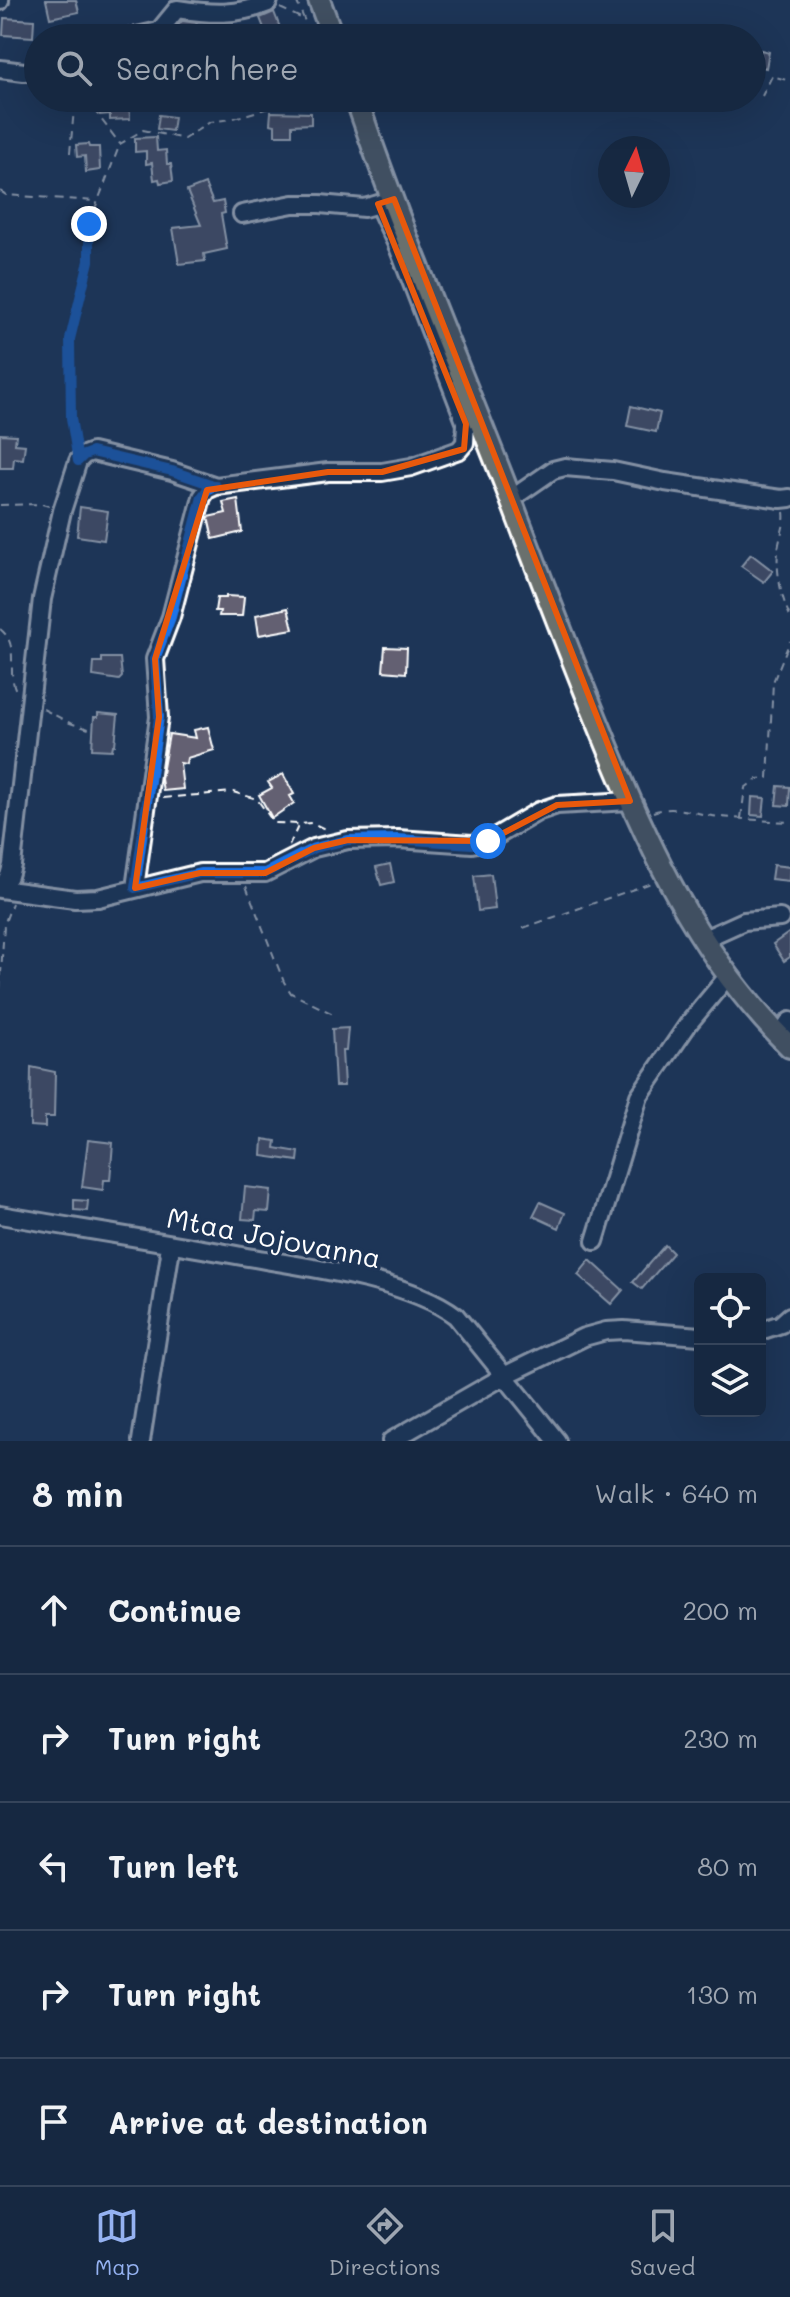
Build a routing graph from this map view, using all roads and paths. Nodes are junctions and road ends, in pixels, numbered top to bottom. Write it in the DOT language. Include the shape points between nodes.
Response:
graph roads {
  1 [pos="296,0"];
  2 [pos="319,0"];
  3 [pos="269,2"];
  4 [pos="304,19"];
  5 [pos="165,24"];
  6 [pos="306,24"];
  7 [pos="328,24"];
  8 [pos="0,69"];
  9 [pos="24,72"];
  10 [pos="790,81"];
  11 [pos="766,88"];
  12 [pos="74,112"];
  13 [pos="96,112"];
  14 [pos="255,112"];
  15 [pos="360,112"];
  16 [pos="120,144"];
  17 [pos="70,153"];
  18 [pos="0,191"];
  19 [pos="97,202"];
  20 [pos="386,202"];
  21 [pos="242,214"];
  22 [pos="78,461"];
  23 [pos="216,486"];
  24 [pos="511,499"];
  25 [pos="785,499"];
  26 [pos="0,505"];
  27 [pos="62,511"];
  28 [pos="790,616"];
  29 [pos="0,629"];
  30 [pos="790,641"];
  31 [pos="30,700"];
  32 [pos="92,730"];
  33 [pos="147,800"];
  34 [pos="633,809"];
  35 [pos="741,818"];
  36 [pos="790,822"];
  37 [pos="299,824"];
  38 [pos="240,875"];
  39 [pos="666,878"];
  40 [pos="135,888"];
  41 [pos="1,889"];
  42 [pos="19,892"];
  43 [pos="780,918"];
  44 [pos="523,928"];
  45 [pos="702,940"];
  46 [pos="728,976"];
  47 [pos="0,990"];
  48 [pos="333,1014"];
  49 [pos="787,1035"];
  50 [pos="0,1215"];
  51 [pos="595,1241"];
  52 [pos="166,1243"];
  53 [pos="790,1316"];
  54 [pos="766,1329"];
  55 [pos="694,1336"];
  56 [pos="506,1375"];
  57 [pos="141,1441"];
  58 [pos="391,1441"];
  59 [pos="557,1441"];
  1 -- 4 [label="path"];
  2 -- 7 [label="main road"];
  3 -- 4 [label="path"];
  3 -- 5 [label="street" via="216,15 177,9"];
  4 -- 6 [label="path"];
  8 -- 9 [label="street"];
  10 -- 11 [label="path" via="772,76"];
  12 -- 17 [label="path"];
  13 -- 16 [label="path"];
  14 -- 16 [label="path" via="210,122 184,139 143,130"];
  15 -- 20 [label="main road"];
  16 -- 19 [label="path"];
  18 -- 19 [label="path"];
  19 -- 22 [label="path" via="70,339 71,418"];
  20 -- 21 [label="street" via="364,208 293,204"];
  20 -- 23 [label="street" via="466,424 465,443 411,467"];
  20 -- 24 [label="main road"];
  22 -- 23 [label="street" via="92,452"];
  22 -- 27 [label="street"];
  23 -- 33 [label="street" via="202,497 155,659 159,717"];
  24 -- 25 [label="street" via="565,467"];
  24 -- 34 [label="main road"];
  25 -- 28 [label="path" via="778,551"];
  26 -- 27 [label="path" via="42,504"];
  27 -- 31 [label="street" via="42,599"];
  29 -- 31 [label="path" via="12,644 13,688"];
  30 -- 35 [label="path" via="773,682 768,778 745,788"];
  31 -- 32 [label="path"];
  31 -- 41 [label="street" via="12,865"];
  33 -- 37 [label="path" via="233,792 257,799 274,823"];
  33 -- 40 [label="street"];
  34 -- 35 [label="path" via="687,809"];
  34 -- 38 [label="street" via="557,805 472,844 348,840 314,848 265,873"];
  34 -- 39 [label="main road"];
  35 -- 36 [label="path"];
  38 -- 40 [label="street" via="200,873"];
  38 -- 48 [label="path" via="291,993"];
  39 -- 44 [label="path"];
  39 -- 45 [label="main road"];
  40 -- 42 [label="street" via="75,899"];
  41 -- 42 [label="street"];
  42 -- 47 [label="path" via="4,925"];
  43 -- 45 [label="street" via="744,921"];
  45 -- 46 [label="main road"];
  46 -- 49 [label="main road"];
  46 -- 51 [label="street" via="639,1096"];
  50 -- 52 [label="street, Mtaa Jojovanna"];
  52 -- 56 [label="street, Mtaa Jojovanna" via="307,1267 440,1303"];
  52 -- 57 [label="street" via="170,1254"];
  53 -- 54 [label="street"];
  55 -- 56 [label="street" via="606,1331"];
  56 -- 58 [label="street"];
  56 -- 59 [label="street, Mtaa Jojovanna"];
}
